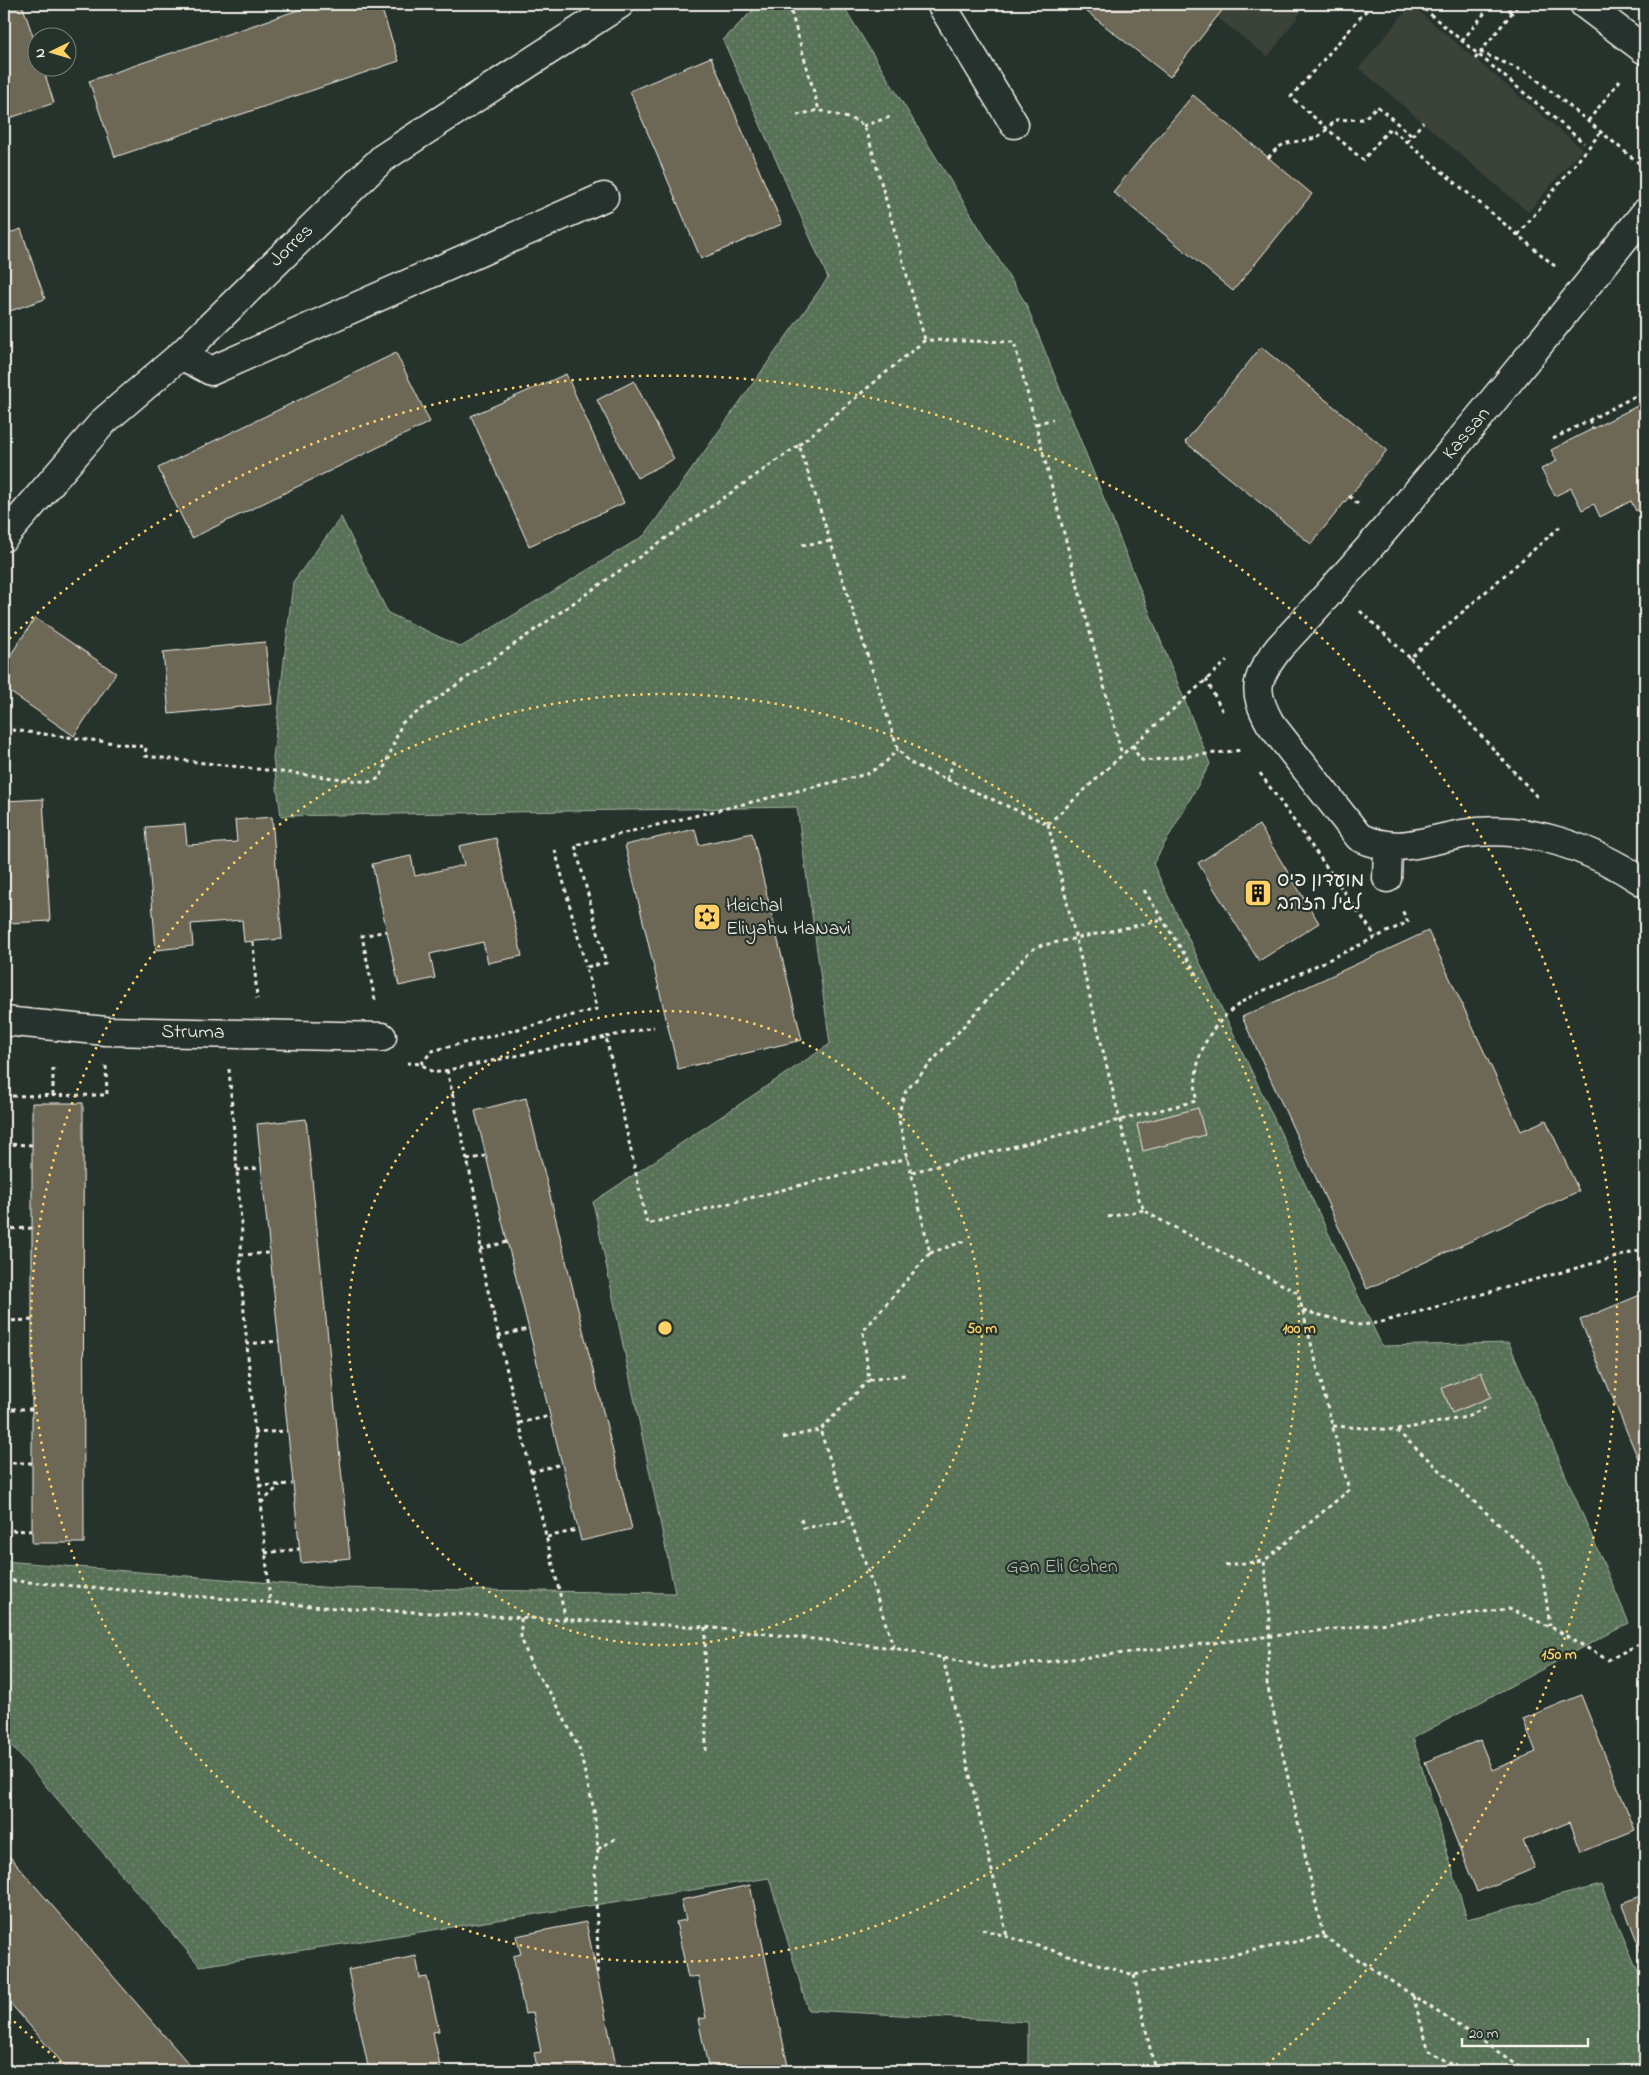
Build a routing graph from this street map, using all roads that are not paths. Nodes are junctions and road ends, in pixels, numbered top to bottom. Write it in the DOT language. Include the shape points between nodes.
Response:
graph roads {
  1 [pos="620,4"];
  2 [pos="941,4"];
  3 [pos="1584,4"];
  4 [pos="1645,50"];
  5 [pos="1014,124"];
  6 [pos="604,197"];
  7 [pos="1645,213"];
  8 [pos="181,355"];
  9 [pos="4,537"];
  10 [pos="1388,847"];
  11 [pos="1387,878"];
  12 [pos="1645,884"];
  13 [pos="4,1021"];
  14 [pos="382,1036"];
  1 -- 8 [label="street, Jorres" via="383,158"];
  2 -- 5 [label="street"];
  3 -- 4 [label="street"];
  6 -- 8 [label="street" via="211,371"];
  7 -- 10 [label="street, Kassan" via="1488,409 1266,665 1257,693 1270,723 1358,837"];
  8 -- 9 [label="street, Jorres" via="104,420"];
  10 -- 11 [label="street"];
  10 -- 12 [label="street, Kassan" via="1412,846 1463,834 1503,832 1549,838 1603,858"];
  13 -- 14 [label="street, Struma" via="106,1031"];
}
